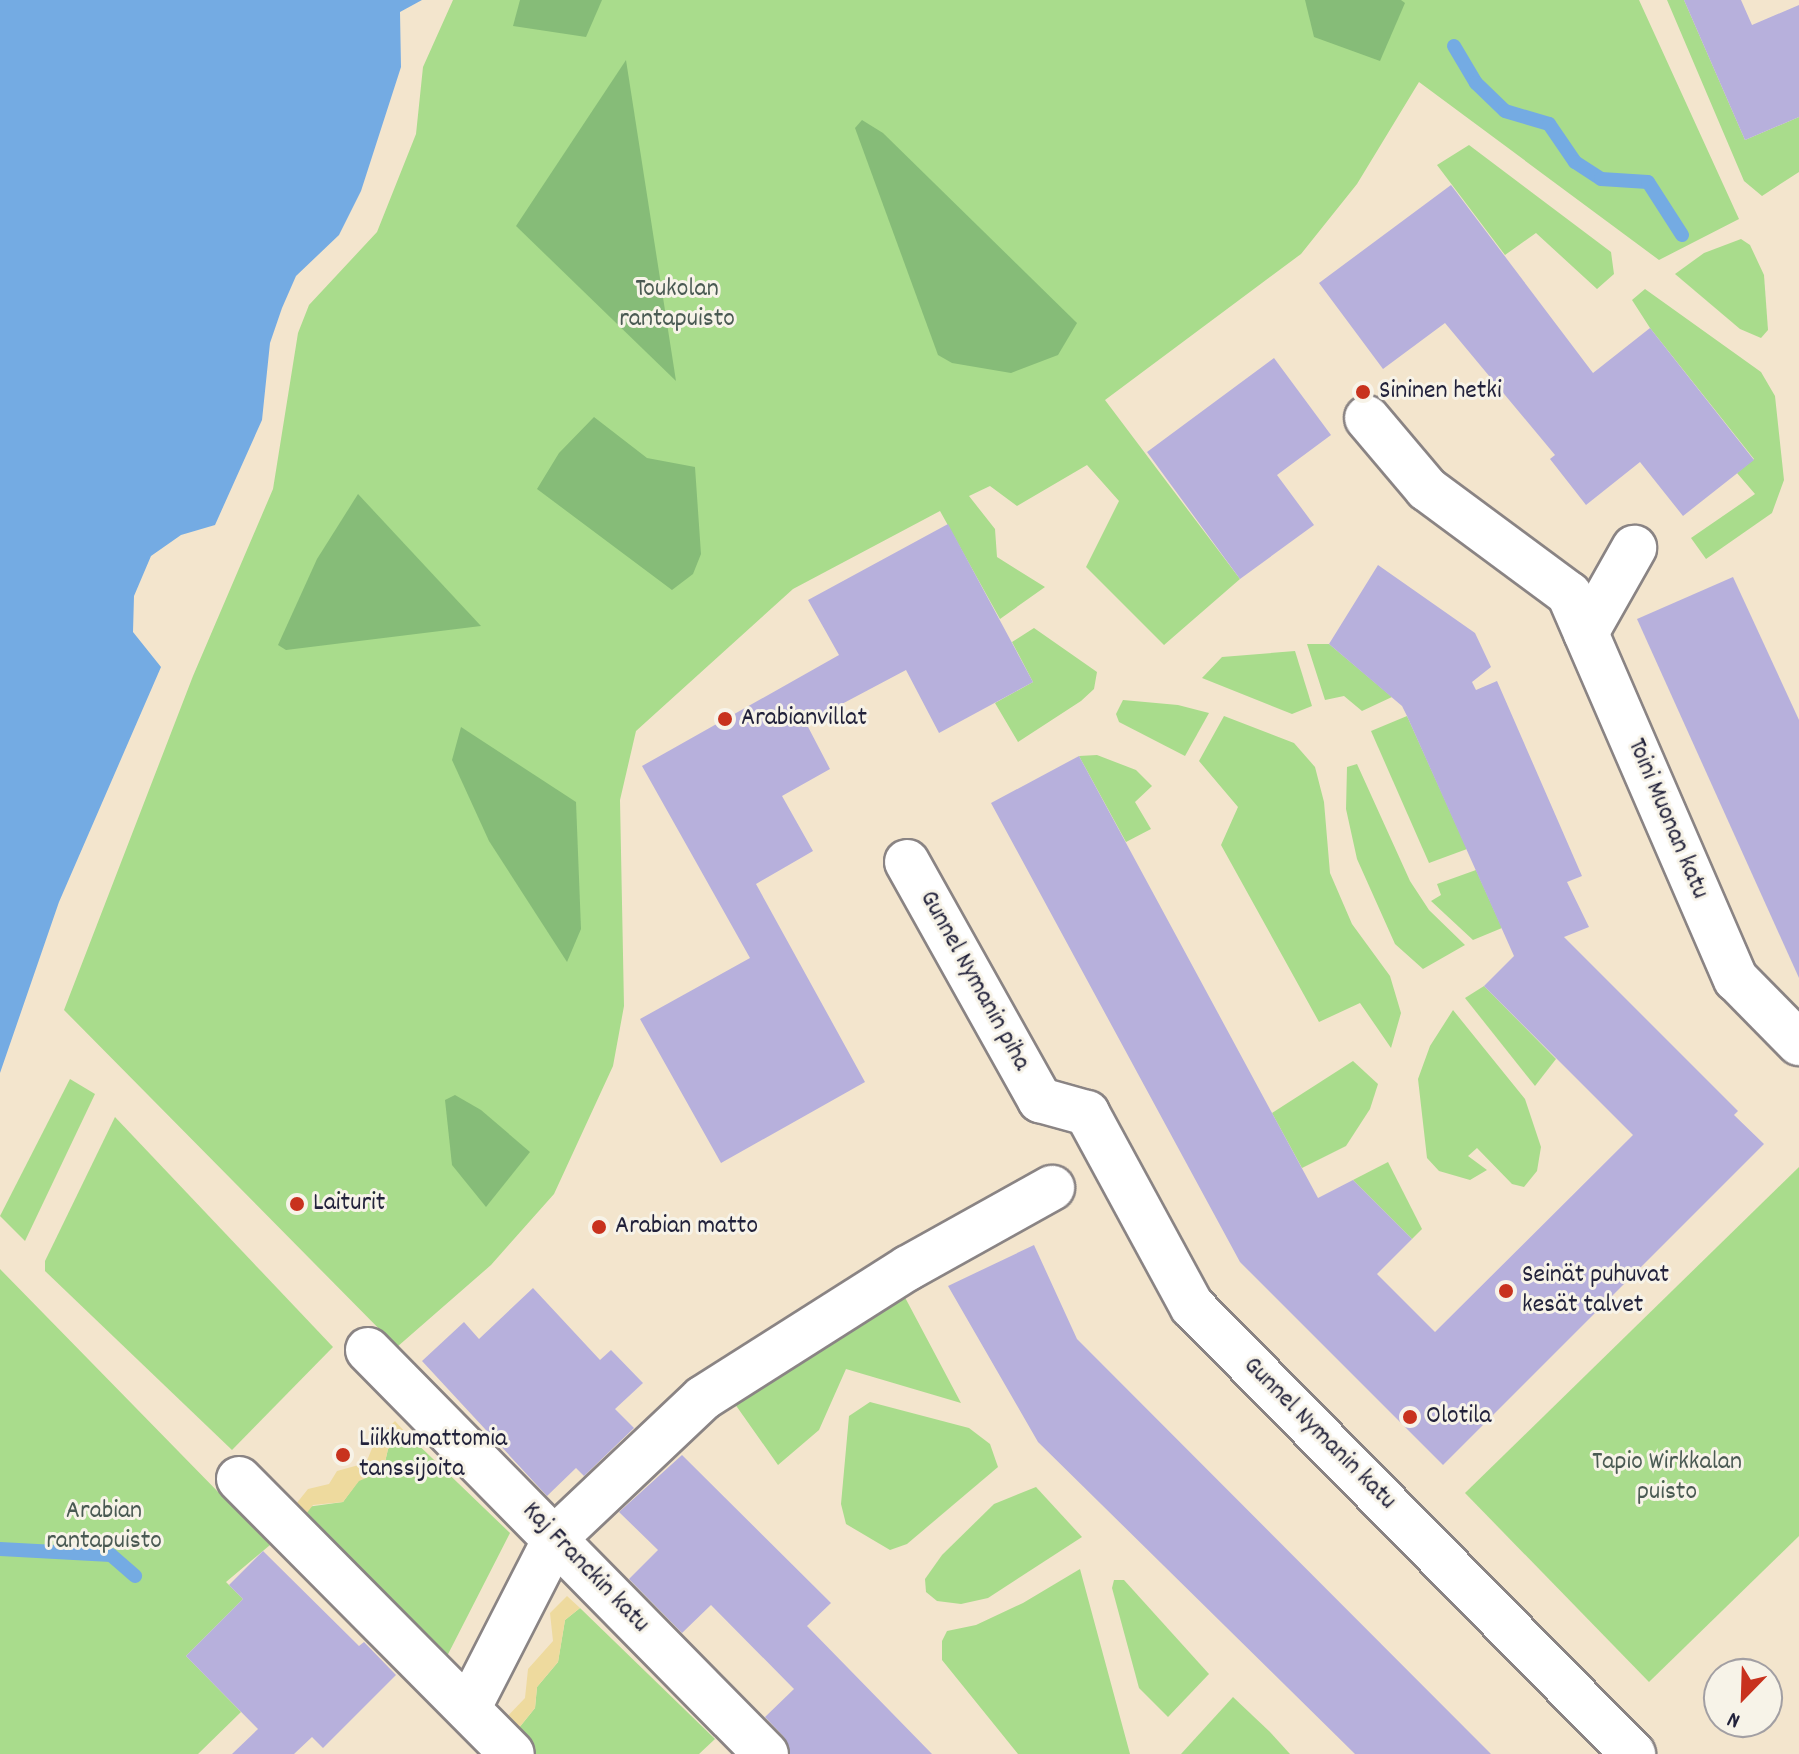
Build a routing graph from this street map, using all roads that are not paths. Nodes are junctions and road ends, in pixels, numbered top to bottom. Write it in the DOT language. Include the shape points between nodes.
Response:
graph roads {
  1 [pos="1367,418"];
  2 [pos="1634,548"];
  3 [pos="1586,633"];
  4 [pos="907,862"];
  5 [pos="1799,1043"];
  6 [pos="1040,1100"];
  7 [pos="1052,1188"];
  8 [pos="368,1350"];
  9 [pos="239,1479"];
  10 [pos="556,1537"];
  11 [pos="468,1709"];
  12 [pos="512,1754"];
  13 [pos="766,1754"];
  14 [pos="1633,1754"];
  1 -- 3 [label="street, Toini Muonan katu" via="1427,489 1569,594"];
  2 -- 3 [label="street"];
  3 -- 5 [label="street, Toini Muonan katu" via="1736,979"];
  4 -- 6 [label="street, Gunnel Nymanin piha"];
  6 -- 14 [label="street, Gunnel Nymanin katu" via="1087,1113 1192,1306"];
  7 -- 10 [label="street" via="908,1268 703,1398"];
  8 -- 10 [label="street, Kaj Franckin katu"];
  9 -- 11 [label="street"];
  10 -- 11 [label="street"];
  10 -- 13 [label="street, Kaj Franckin katu"];
  11 -- 12 [label="street"];
}
